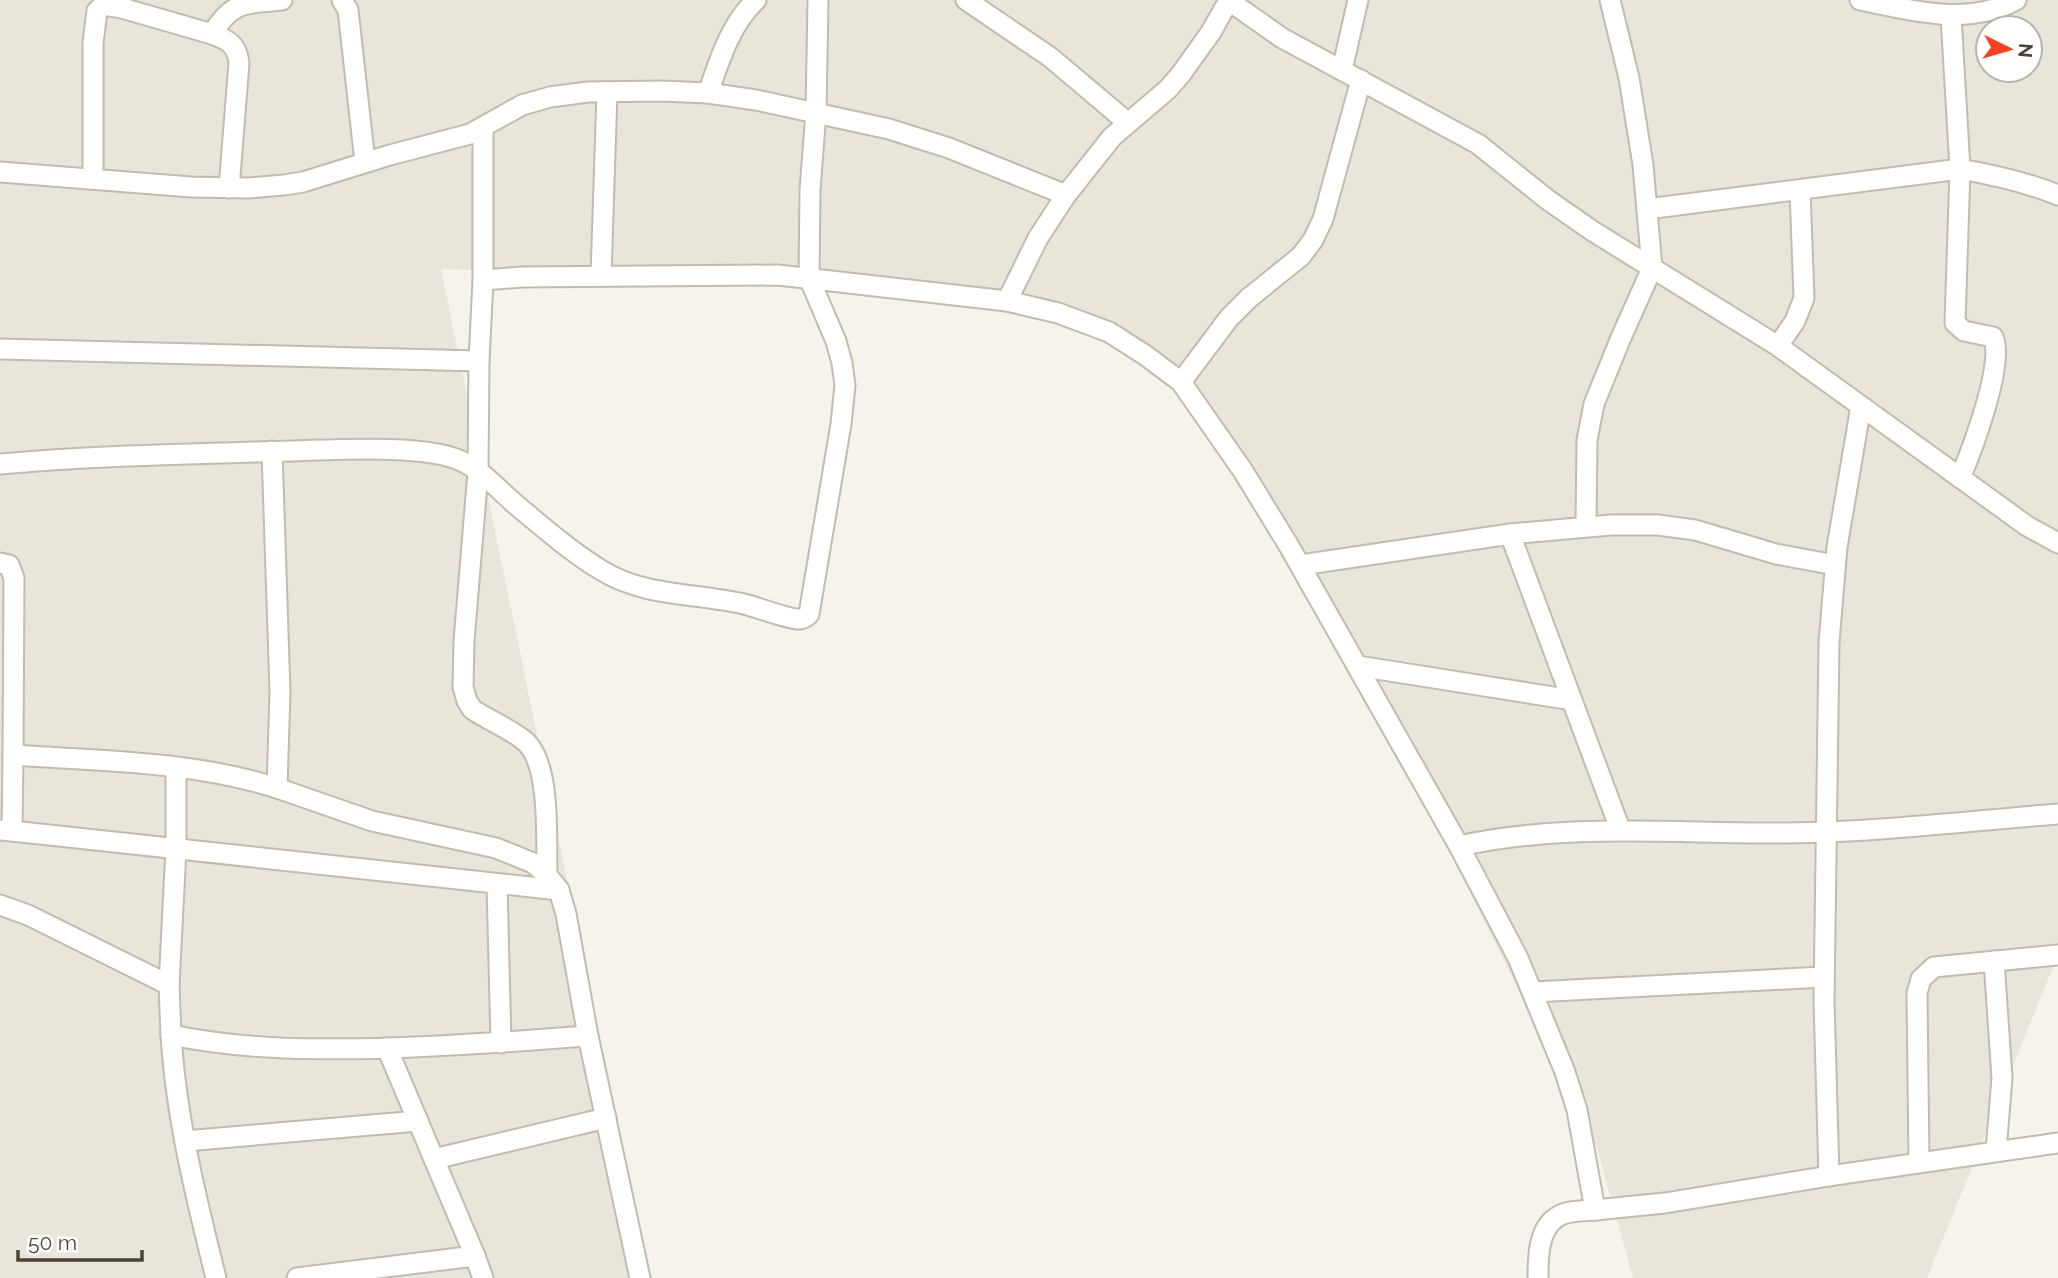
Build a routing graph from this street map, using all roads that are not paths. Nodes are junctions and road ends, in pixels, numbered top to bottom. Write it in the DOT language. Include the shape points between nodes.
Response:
graph roads {
  1 [pos="282,0"];
  2 [pos="342,0"];
  3 [pos="756,0"];
  4 [pos="818,0"];
  5 [pos="966,0"];
  6 [pos="1228,0"];
  7 [pos="1358,0"];
  8 [pos="1610,0"];
  9 [pos="1860,0"];
  10 [pos="2017,0"];
  11 [pos="122,4"];
  12 [pos="1951,16"];
  13 [pos="212,34"];
  14 [pos="1342,70"];
  15 [pos="1361,80"];
  16 [pos="607,92"];
  17 [pos="708,93"];
  18 [pos="816,112"];
  19 [pos="1127,122"];
  20 [pos="483,128"];
  21 [pos="365,162"];
  22 [pos="1960,169"];
  23 [pos="0,172"];
  24 [pos="93,179"];
  25 [pos="229,188"];
  26 [pos="1800,190"];
  27 [pos="1066,195"];
  28 [pos="2058,195"];
  29 [pos="1647,209"];
  30 [pos="1652,268"];
  31 [pos="601,276"];
  32 [pos="809,278"];
  33 [pos="483,280"];
  34 [pos="1007,301"];
  35 [pos="1778,346"];
  36 [pos="0,349"];
  37 [pos="480,361"];
  38 [pos="1181,382"];
  39 [pos="1861,406"];
  40 [pos="272,451"];
  41 [pos="0,464"];
  42 [pos="478,472"];
  43 [pos="1960,478"];
  44 [pos="1586,526"];
  45 [pos="1510,534"];
  46 [pos="2058,543"];
  47 [pos="0,563"];
  48 [pos="1301,565"];
  49 [pos="1835,565"];
  50 [pos="1358,666"];
  51 [pos="1572,700"];
  52 [pos="13,755"];
  53 [pos="176,768"];
  54 [pos="277,788"];
  55 [pos="2058,814"];
  56 [pos="1619,829"];
  57 [pos="6,830"];
  58 [pos="1826,833"];
  59 [pos="1460,846"];
  60 [pos="176,849"];
  61 [pos="553,883"];
  62 [pos="497,884"];
  63 [pos="0,905"];
  64 [pos="2058,955"];
  65 [pos="1994,961"];
  66 [pos="1824,976"];
  67 [pos="169,985"];
  68 [pos="1533,992"];
  69 [pos="171,1035"];
  70 [pos="588,1036"];
  71 [pos="501,1043"];
  72 [pos="387,1048"];
  73 [pos="606,1118"];
  74 [pos="418,1121"];
  75 [pos="185,1141"];
  76 [pos="2058,1143"];
  77 [pos="1996,1152"];
  78 [pos="434,1159"];
  79 [pos="1919,1162"];
  80 [pos="1829,1176"];
  81 [pos="1595,1210"];
  82 [pos="475,1256"];
  83 [pos="310,1277"];
  84 [pos="216,1278"];
  85 [pos="483,1278"];
  86 [pos="640,1278"];
  87 [pos="1538,1278"];
  1 -- 13 [label="street" via="239,5"];
  2 -- 21 [label="street" via="348,10"];
  3 -- 17 [label="street" via="737,22"];
  4 -- 18 [label="street"];
  5 -- 19 [label="street" via="1051,57"];
  6 -- 14 [label="street" via="1282,38"];
  6 -- 19 [label="street" via="1181,74"];
  7 -- 14 [label="street"];
  8 -- 29 [label="street" via="1629,78"];
  9 -- 12 [label="street"];
  10 -- 12 [label="street" via="1988,11"];
  11 -- 13 [label="street"];
  11 -- 24 [label="street" via="101,6 96,17"];
  12 -- 22 [label="street"];
  13 -- 25 [label="street" via="235,47 239,63"];
  14 -- 15 [label="street"];
  15 -- 30 [label="street" via="1478,144 1548,200"];
  15 -- 38 [label="street" via="1323,219 1313,240 1301,256 1229,318"];
  16 -- 17 [label="street"];
  16 -- 20 [label="street" via="550,97 522,106"];
  16 -- 31 [label="street"];
  17 -- 18 [label="street"];
  18 -- 27 [label="street" via="949,148"];
  18 -- 32 [label="street"];
  19 -- 27 [label="street"];
  20 -- 21 [label="street"];
  20 -- 33 [label="street"];
  21 -- 25 [label="street" via="303,182"];
  22 -- 26 [label="street"];
  22 -- 28 [label="street" via="2024,182"];
  22 -- 43 [label="street" via="1955,323 1964,331 1993,337 1996,351 1982,419"];
  23 -- 24 [label="street"];
  24 -- 25 [label="street"];
  26 -- 29 [label="street"];
  26 -- 35 [label="street" via="1804,299"];
  27 -- 34 [label="street" via="1038,238"];
  29 -- 30 [label="street"];
  30 -- 35 [label="street"];
  30 -- 44 [label="street" via="1594,404 1587,440"];
  31 -- 32 [label="street"];
  31 -- 33 [label="street"];
  32 -- 34 [label="street"];
  32 -- 42 [label="street" via="836,341 845,385 806,617 796,619 740,603 627,583 573,550"];
  33 -- 37 [label="street"];
  34 -- 38 [label="street" via="1109,332"];
  35 -- 39 [label="street"];
  36 -- 37 [label="street"];
  37 -- 42 [label="street"];
  38 -- 48 [label="street"];
  39 -- 43 [label="street"];
  39 -- 49 [label="street"];
  40 -- 41 [label="street"];
  40 -- 42 [label="street" via="420,452 458,459"];
  40 -- 54 [label="street" via="280,692"];
  42 -- 61 [label="street" via="463,687 472,709 518,737 534,753 545,802"];
  43 -- 46 [label="street"];
  44 -- 45 [label="street"];
  44 -- 49 [label="street" via="1658,525 1695,530 1776,554"];
  45 -- 48 [label="street"];
  45 -- 51 [label="street"];
  47 -- 52 [label="street" via="9,565 14,578"];
  48 -- 50 [label="street"];
  49 -- 58 [label="street"];
  50 -- 51 [label="street"];
  50 -- 59 [label="street"];
  51 -- 56 [label="street"];
  52 -- 53 [label="street"];
  52 -- 57 [label="street"];
  53 -- 54 [label="street" via="248,778"];
  53 -- 60 [label="street"];
  54 -- 61 [label="street" via="372,821 496,848 533,863"];
  55 -- 58 [label="street"];
  56 -- 58 [label="street"];
  56 -- 59 [label="street" via="1501,837"];
  57 -- 60 [label="street"];
  58 -- 66 [label="street"];
  59 -- 68 [label="street"];
  60 -- 62 [label="street"];
  60 -- 67 [label="street"];
  61 -- 62 [label="street"];
  61 -- 70 [label="street" via="571,939"];
  62 -- 71 [label="street"];
  63 -- 67 [label="street"];
  64 -- 65 [label="street"];
  65 -- 77 [label="street" via="2001,1078"];
  65 -- 79 [label="street" via="1934,967 1921,979 1917,993"];
  66 -- 68 [label="street"];
  66 -- 80 [label="street"];
  67 -- 69 [label="street"];
  68 -- 81 [label="street" via="1577,1110"];
  69 -- 72 [label="street" via="248,1047"];
  69 -- 75 [label="street" via="174,1085"];
  70 -- 71 [label="street"];
  70 -- 73 [label="street"];
  71 -- 72 [label="street"];
  72 -- 74 [label="street"];
  73 -- 78 [label="street"];
  73 -- 86 [label="street"];
  74 -- 75 [label="street"];
  74 -- 78 [label="street"];
  75 -- 84 [label="street"];
  76 -- 77 [label="street"];
  77 -- 79 [label="street"];
  78 -- 82 [label="street"];
  79 -- 80 [label="street"];
  80 -- 81 [label="street"];
  81 -- 87 [label="street" via="1556,1217 1543,1233"];
  82 -- 83 [label="street"];
  82 -- 85 [label="street"];
}
